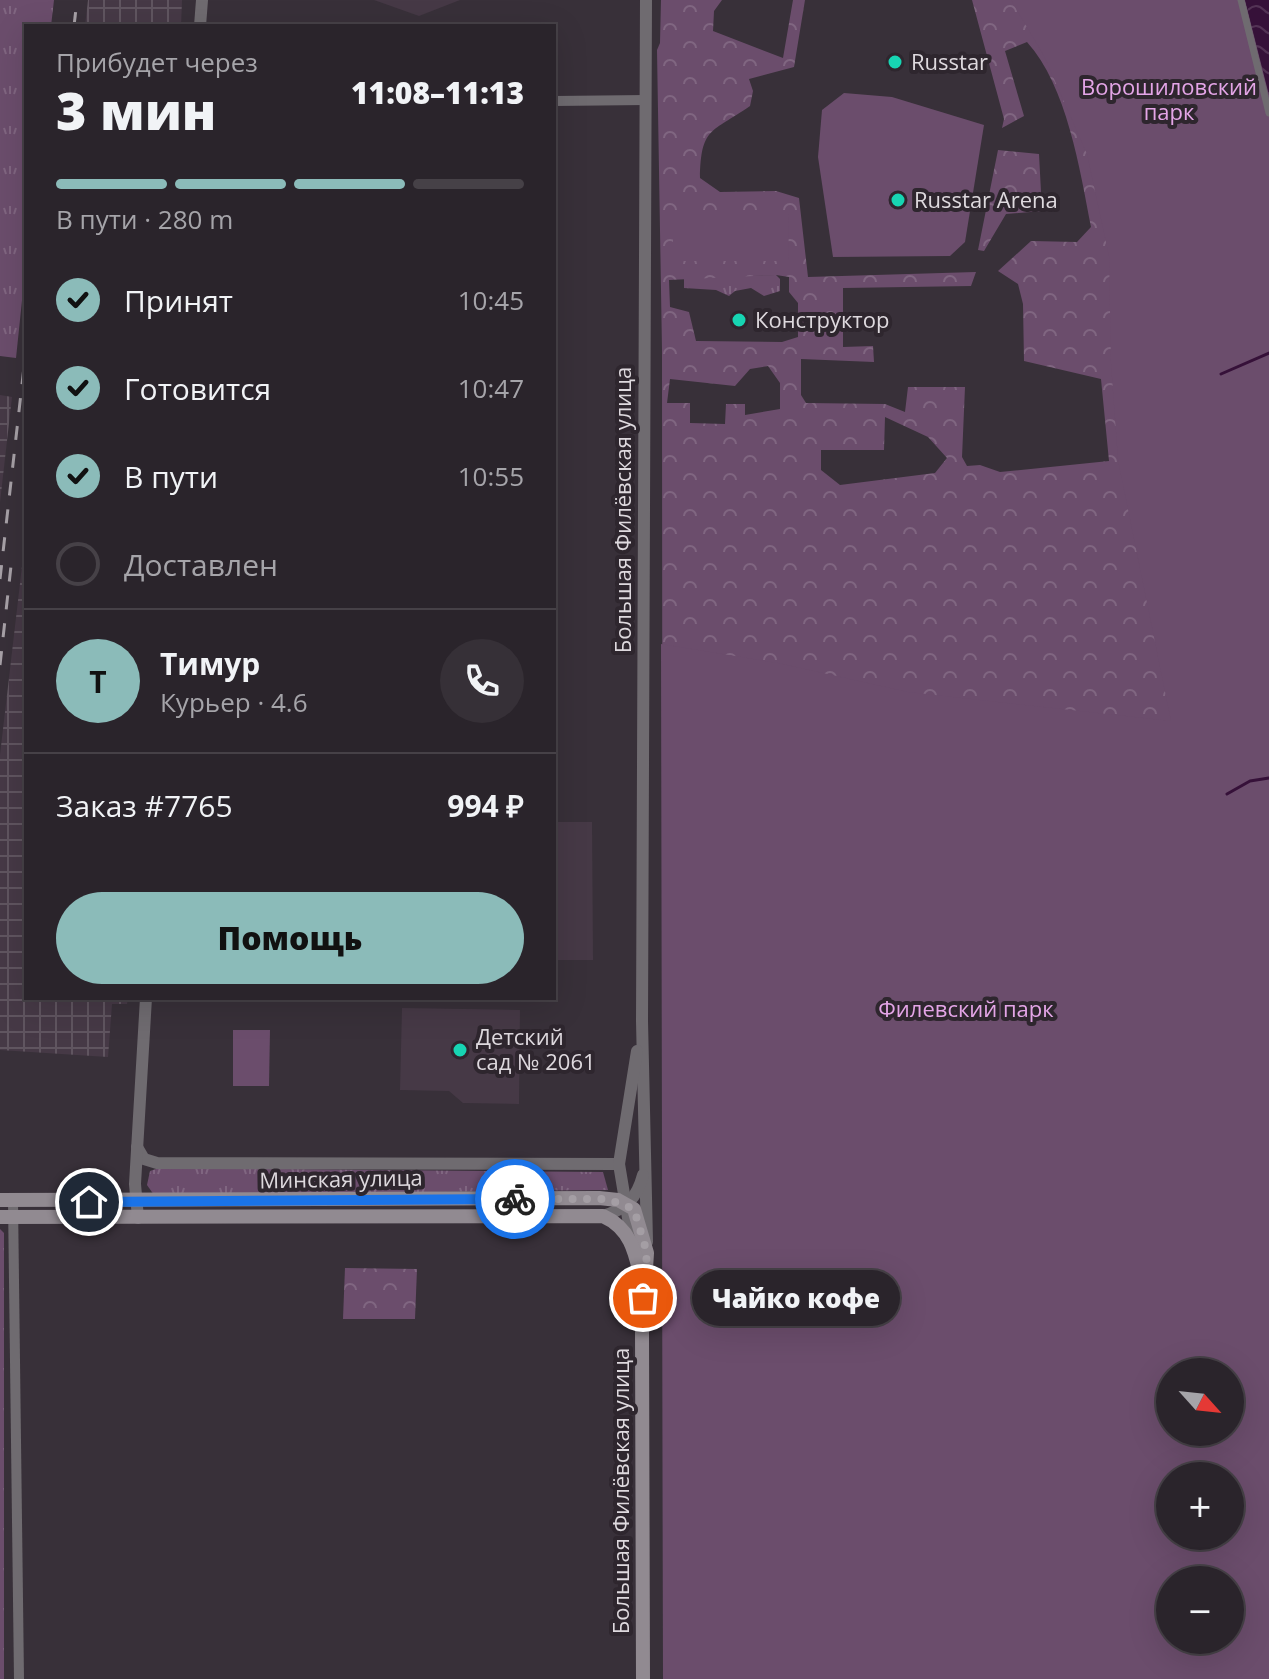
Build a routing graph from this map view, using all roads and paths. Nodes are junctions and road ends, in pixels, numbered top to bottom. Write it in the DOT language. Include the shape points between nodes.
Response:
graph roads {
  1 [pos="202,0"];
  2 [pos="646,0"];
  3 [pos="1241,0"];
  4 [pos="200,24"];
  5 [pos="646,100"];
  6 [pos="556,101"];
  7 [pos="1269,113"];
  8 [pos="146,1000"];
  9 [pos="642,1021"];
  10 [pos="137,1147"];
  11 [pos="647,1160"];
  12 [pos="619,1164"];
  13 [pos="623,1178"];
  14 [pos="599,1198"];
  15 [pos="7,1200"];
  16 [pos="135,1203"];
  17 [pos="628,1204"];
  18 [pos="603,1216"];
  19 [pos="7,1217"];
  20 [pos="138,1218"];
  21 [pos="632,1242"];
  22 [pos="647,1253"];
  23 [pos="643,1286"];
  24 [pos="19,1679"];
  25 [pos="643,1679"];
  1 -- 4 [label="street"];
  2 -- 5 [label="street, Большая Филёвская улица"];
  3 -- 7 [label="street"];
  5 -- 6 [label="street"];
  5 -- 9 [label="street, Большая Филёвская улица"];
  8 -- 10 [label="street"];
  9 -- 11 [label="street, Большая Филёвская улица"];
  9 -- 12 [label="street, Большая Филёвская улица"];
  10 -- 12 [label="street, Минская улица" via="144,1159 157,1163"];
  10 -- 16 [label="street"];
  11 -- 17 [label="street, Большая Филёвская улица"];
  11 -- 22 [label="street, Большая Филёвская улица"];
  12 -- 13 [label="street, Большая Филёвская улица"];
  13 -- 14 [label="street"];
  13 -- 17 [label="street, Большая Филёвская улица"];
  14 -- 16 [label="main road, Минская улица"];
  14 -- 17 [label="main road, Минская улица"];
  15 -- 16 [label="main road, Минская улица"];
  15 -- 19 [label="street"];
  16 -- 20 [label="street"];
  17 -- 18 [label="street"];
  17 -- 21 [label="street, Большая Филёвская улица"];
  17 -- 22 [label="main road" via="637,1212"];
  18 -- 20 [label="main road, Минская улица"];
  18 -- 21 [label="main road"];
  19 -- 20 [label="main road, Минская улица"];
  19 -- 24 [label="street"];
  21 -- 23 [label="main road"];
  22 -- 23 [label="main road, Большая Филёвская улица"];
  23 -- 25 [label="main road, Большая Филёвская улица"];
}
